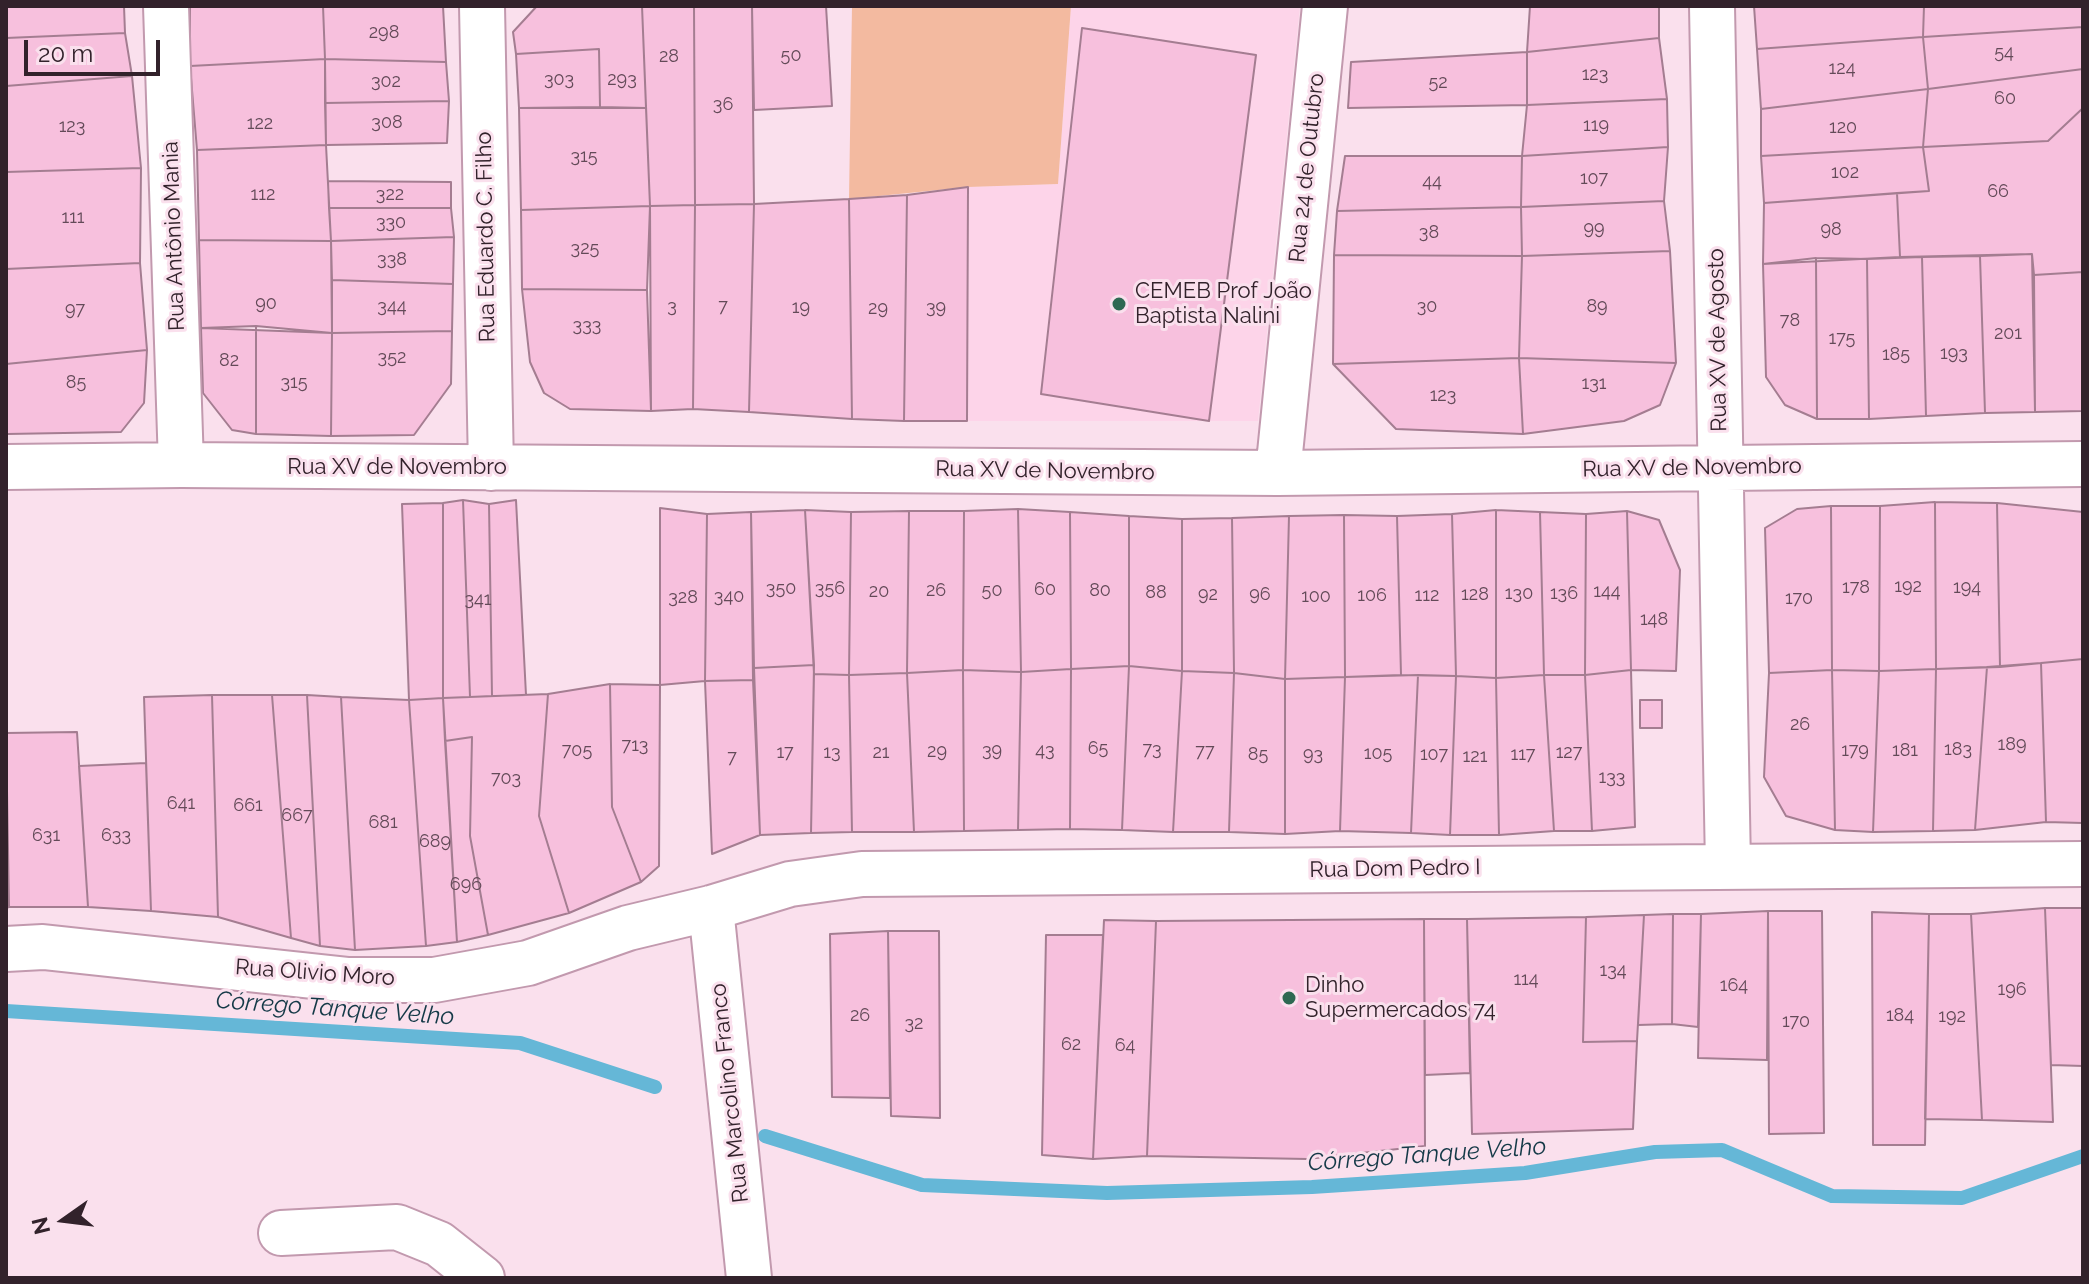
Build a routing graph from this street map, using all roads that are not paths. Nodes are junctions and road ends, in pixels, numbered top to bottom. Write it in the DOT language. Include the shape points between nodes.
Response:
graph roads {
  1 [pos="166,6"];
  2 [pos="482,6"];
  3 [pos="1325,6"];
  4 [pos="1712,6"];
  5 [pos="2083,464"];
  6 [pos="181,465"];
  7 [pos="6,467"];
  8 [pos="1720,467"];
  9 [pos="491,468"];
  10 [pos="1278,473"];
  11 [pos="2083,864"];
  12 [pos="1728,866"];
  13 [pos="711,908"];
  14 [pos="6,949"];
  15 [pos="281,1233"];
  16 [pos="482,1278"];
  17 [pos="749,1278"];
  1 -- 6 [label="street, Rua Antônio Mania"];
  2 -- 9 [label="street, Rua Eduardo C. Filho"];
  3 -- 10 [label="street, Rua 24 de Outubro"];
  4 -- 8 [label="street, Rua XV de Agosto"];
  5 -- 8 [label="street, Rua XV de Novembro"];
  6 -- 7 [label="street, Rua XV de Novembro"];
  6 -- 9 [label="street, Rua XV de Novembro"];
  8 -- 10 [label="street, Rua XV de Novembro"];
  8 -- 12 [label="street, Rua XV de Agosto"];
  9 -- 10 [label="street, Rua XV de Novembro"];
  11 -- 12 [label="street, Rua Dom Pedro I"];
  12 -- 13 [label="street, Rua Dom Pedro I" via="862,874 790,884"];
  13 -- 14 [label="street, Rua Olivio Moro" via="628,928 528,963 434,980 349,980 43,947"];
  13 -- 17 [label="street, Rua Marcolino Franco"];
  15 -- 16 [label="street" via="397,1227 439,1244"];
}
